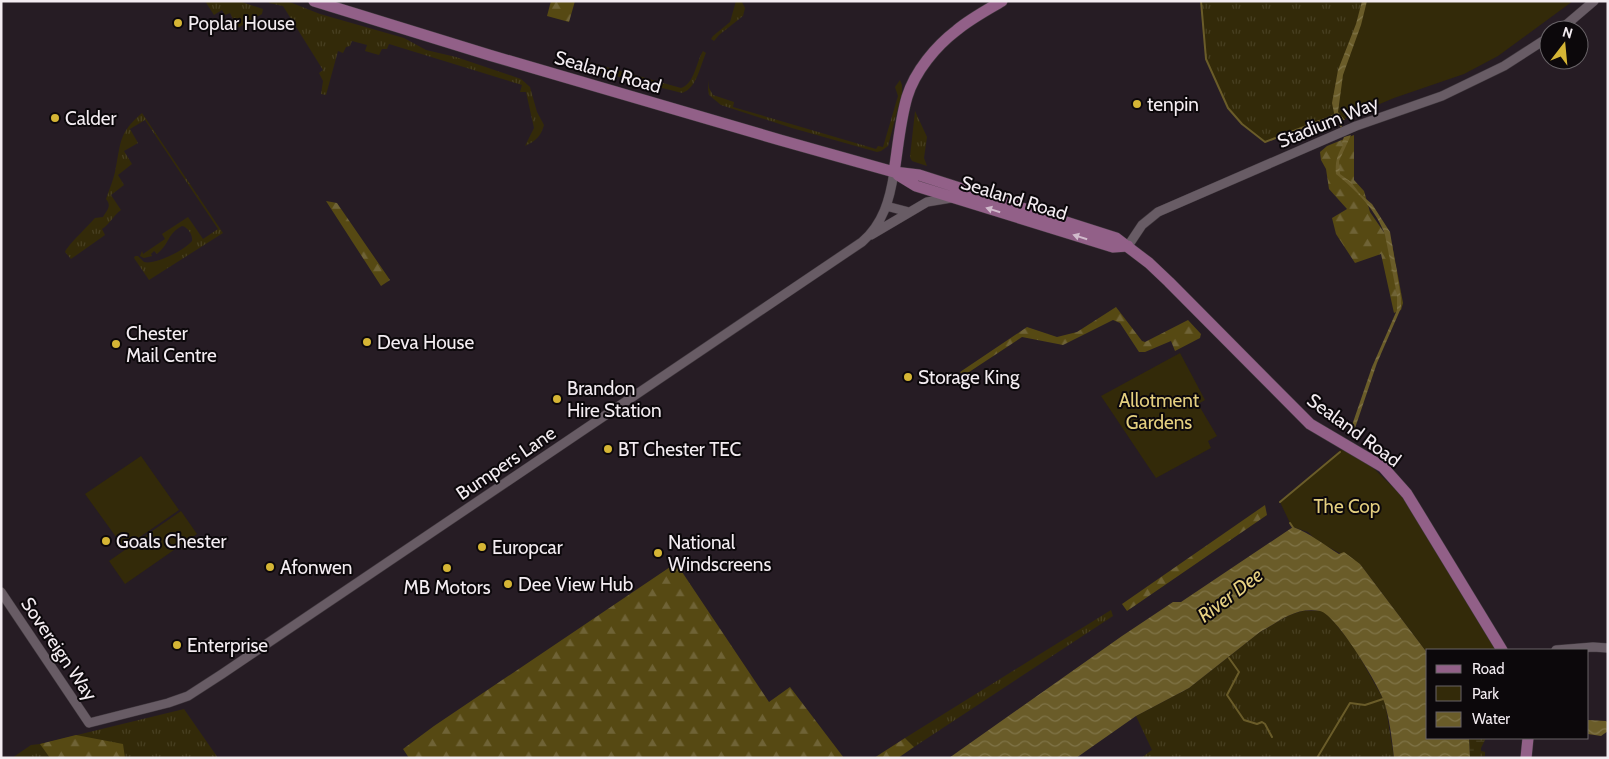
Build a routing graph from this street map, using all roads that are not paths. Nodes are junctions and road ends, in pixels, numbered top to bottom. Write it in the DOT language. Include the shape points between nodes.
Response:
graph roads {
  1 [pos="314,1"];
  2 [pos="1002,1"];
  3 [pos="1594,1"];
  4 [pos="1572,20"];
  5 [pos="1539,43"];
  6 [pos="894,172"];
  7 [pos="954,198"];
  8 [pos="886,206"];
  9 [pos="909,212"];
  10 [pos="869,236"];
  11 [pos="1128,246"];
  12 [pos="1,592"];
  13 [pos="1608,648"];
  14 [pos="1501,649"];
  15 [pos="1568,649"];
  16 [pos="89,723"];
  17 [pos="1528,739"];
  18 [pos="1526,758"];
  1 -- 6 [label="main road, Sealand Road"];
  2 -- 6 [label="main road" via="942,43 912,83"];
  3 -- 4 [label="street"];
  5 -- 11 [label="street, Stadium Way" via="1504,66 1442,96 1356,126 1158,212 1142,225"];
  6 -- 7 [label="main road, Sealand Road" via="916,186"];
  6 -- 8 [label="street, Bumpers Lane"];
  6 -- 11 [label="main road, Sealand Road" via="919,175 1079,225 1116,238"];
  7 -- 9 [label="street" via="927,202"];
  11 -- 7 [label="main road, Sealand Road, one-way" via="1113,247"];
  8 -- 9 [label="street"];
  8 -- 10 [label="street, Bumpers Lane"];
  9 -- 10 [label="street"];
  10 -- 16 [label="street, Bumpers Lane" via="188,696"];
  11 -- 14 [label="main road, Sealand Road" via="1169,282 1310,424 1383,467 1407,494"];
  12 -- 16 [label="street, Sovereign Way"];
  13 -- 15 [label="street"];
  17 -- 18 [label="main road"];
}
